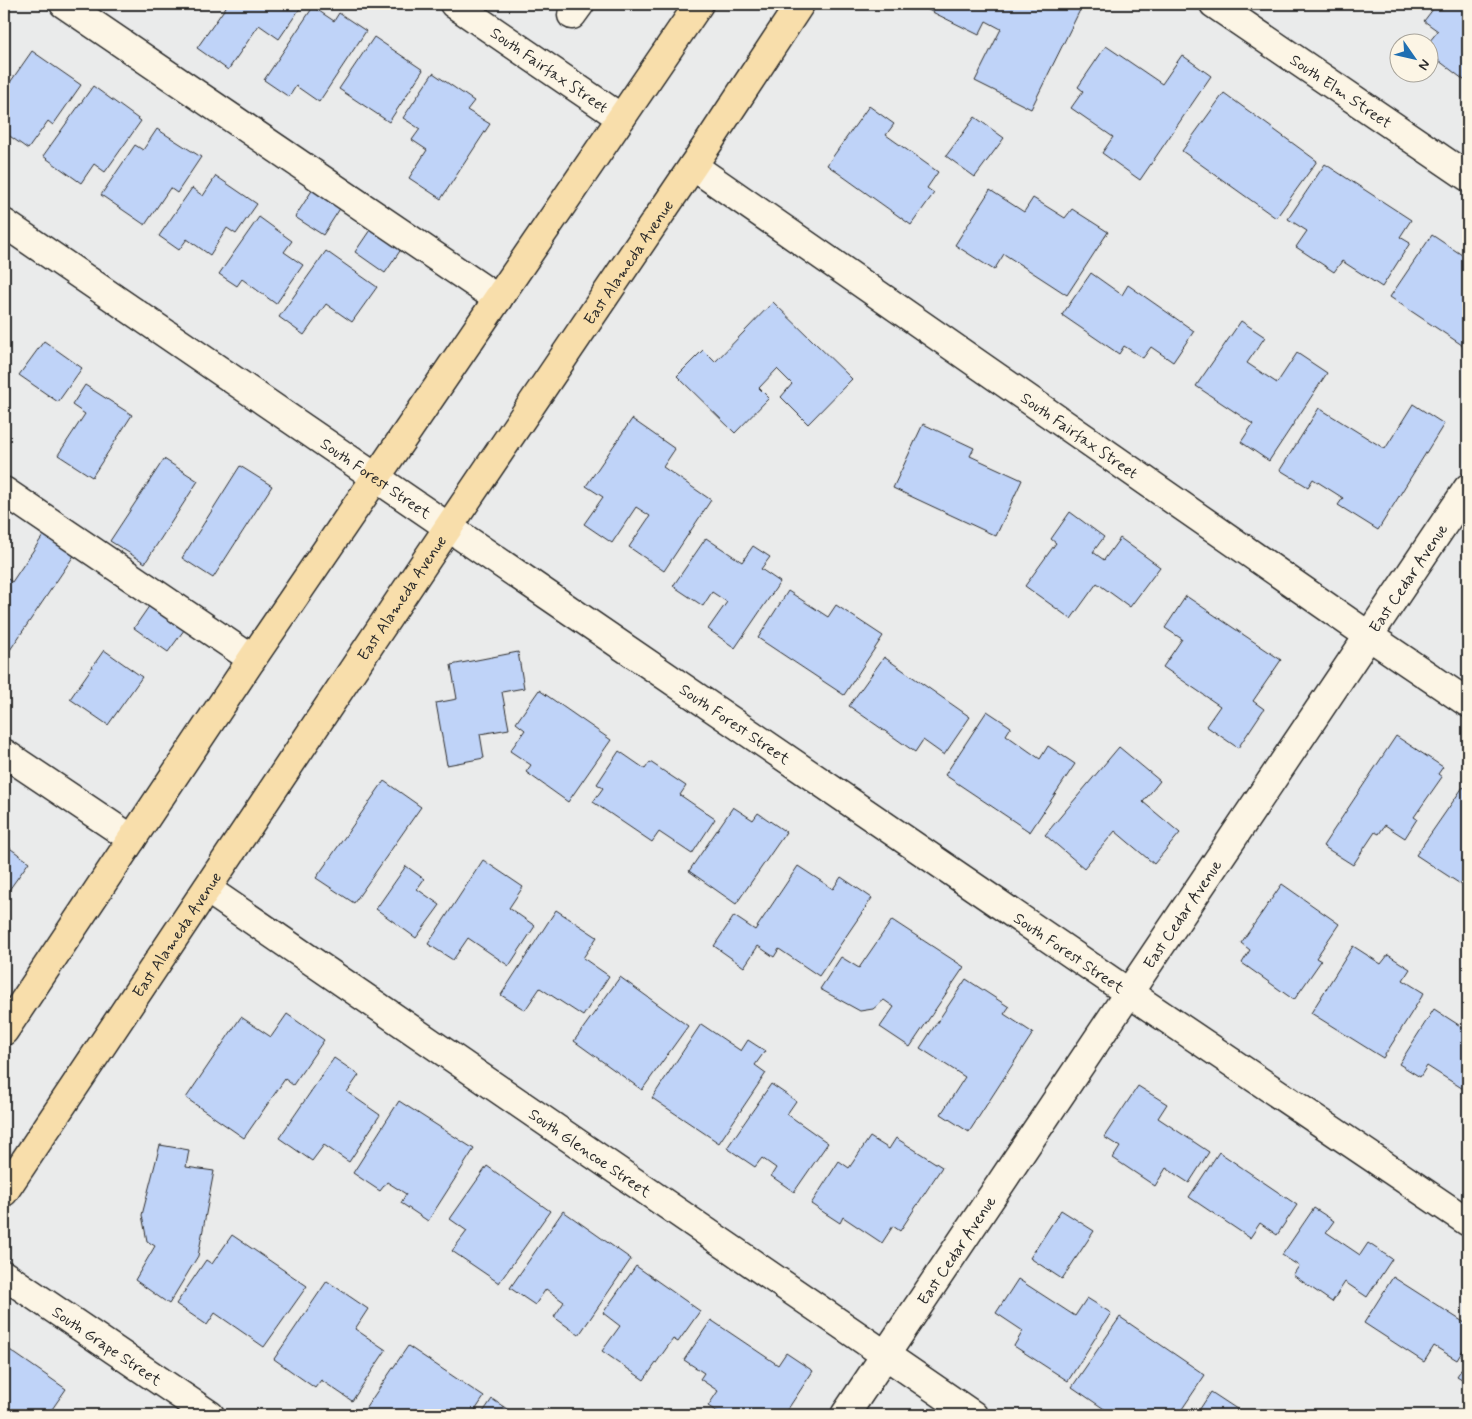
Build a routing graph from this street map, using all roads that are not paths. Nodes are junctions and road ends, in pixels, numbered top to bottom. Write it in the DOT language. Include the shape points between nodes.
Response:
graph roads {
  1 [pos="64,4"];
  2 [pos="454,4"];
  3 [pos="699,4"];
  4 [pos="800,4"];
  5 [pos="1214,4"];
  6 [pos="622,118"];
  7 [pos="693,166"];
  8 [pos="1468,177"];
  9 [pos="4,223"];
  10 [pos="498,299"];
  11 [pos="377,477"];
  12 [pos="1468,488"];
  13 [pos="4,491"];
  14 [pos="449,527"];
  15 [pos="1369,636"];
  16 [pos="252,659"];
  17 [pos="1468,703"];
  18 [pos="4,753"];
  19 [pos="132,839"];
  20 [pos="207,889"];
  21 [pos="1129,993"];
  22 [pos="6,1022"];
  23 [pos="4,1192"];
  24 [pos="1468,1222"];
  25 [pos="4,1276"];
  26 [pos="885,1356"];
  27 [pos="210,1415"];
  28 [pos="845,1415"];
  29 [pos="973,1415"];
  1 -- 10 [label="street"];
  2 -- 6 [label="street, South Fairfax Street"];
  3 -- 6 [label="main road"];
  4 -- 7 [label="main road, East Alameda Avenue"];
  5 -- 8 [label="street, South Elm Street"];
  6 -- 10 [label="main road"];
  7 -- 14 [label="main road, East Alameda Avenue"];
  7 -- 15 [label="street, South Fairfax Street"];
  9 -- 11 [label="street, South Forest Street"];
  10 -- 11 [label="main road"];
  11 -- 14 [label="street, South Forest Street"];
  11 -- 16 [label="main road"];
  12 -- 15 [label="street, East Cedar Avenue"];
  13 -- 16 [label="street"];
  14 -- 20 [label="main road, East Alameda Avenue"];
  14 -- 21 [label="street, South Forest Street"];
  15 -- 17 [label="street, South Fairfax Street"];
  15 -- 21 [label="street, East Cedar Avenue"];
  16 -- 19 [label="main road"];
  18 -- 19 [label="street"];
  19 -- 22 [label="main road"];
  20 -- 23 [label="main road, East Alameda Avenue"];
  20 -- 26 [label="street, South Glencoe Street"];
  21 -- 24 [label="street, South Forest Street"];
  21 -- 26 [label="street, East Cedar Avenue"];
  25 -- 27 [label="street, South Grape Street"];
  26 -- 28 [label="street, East Cedar Avenue"];
  26 -- 29 [label="street, South Glencoe Street"];
}
